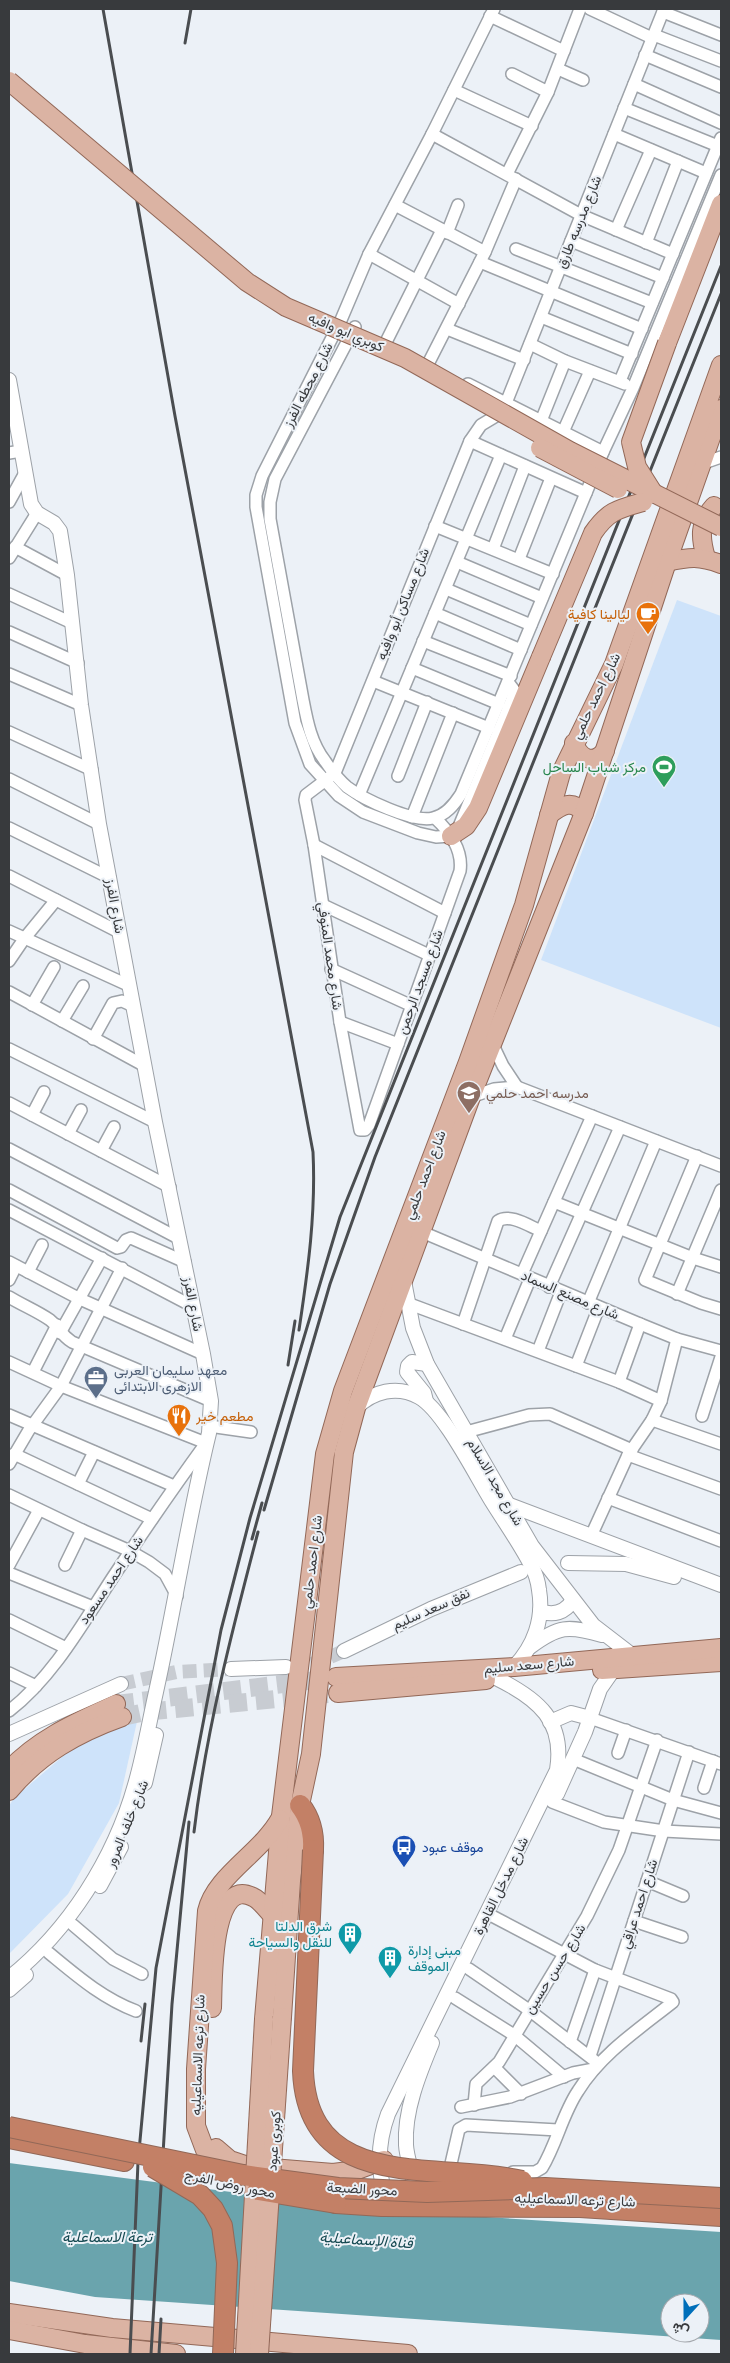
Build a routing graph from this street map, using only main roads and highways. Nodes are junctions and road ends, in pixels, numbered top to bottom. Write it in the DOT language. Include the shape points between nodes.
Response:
graph roads {
  1 [pos="9,81"];
  2 [pos="9,97"];
  3 [pos="721,204"];
  4 [pos="721,365"];
  5 [pos="720,418"];
  6 [pos="699,472"];
  7 [pos="649,498"];
  8 [pos="718,509"];
  9 [pos="721,527"];
  10 [pos="721,538"];
  11 [pos="713,561"];
  12 [pos="667,562"];
  13 [pos="574,743"];
  14 [pos="605,751"];
  15 [pos="584,813"];
  16 [pos="549,814"];
  17 [pos="451,836"];
  18 [pos="721,1648"];
  19 [pos="721,1662"];
  20 [pos="9,1770"];
  21 [pos="9,1791"];
  22 [pos="300,1805"];
  23 [pos="282,1816"];
  24 [pos="272,1915"];
  25 [pos="282,2018"];
  26 [pos="264,2019"];
  27 [pos="9,2126"];
  28 [pos="9,2138"];
  29 [pos="153,2167"];
  30 [pos="545,2188"];
  31 [pos="721,2188"];
  32 [pos="721,2198"];
  33 [pos="336,2203"];
  34 [pos="721,2205"];
  35 [pos="721,2216"];
  36 [pos="9,2313"];
  37 [pos="9,2330"];
  38 [pos="176,2354"];
  39 [pos="223,2354"];
  40 [pos="245,2354"];
  41 [pos="260,2354"];
  42 [pos="408,2354"];
  1 -- 7 [label="main road, كوبري ابو وافيه, bridge" via="247,282 274,300 405,358"];
  2 -- 7 [label="main road, كوبري ابو وافيه, bridge" via="240,289 266,306 297,324 415,375 564,462"];
  3 -- 7 [label="main road, bridge" via="631,442"];
  4 -- 13 [label="main road, شارع احمد حلمي" via="617,655"];
  5 -- 6 [label="main road, شارع احمد حلمي"];
  6 -- 8 [label="main road"];
  6 -- 12 [label="main road, شارع احمد حلمي"];
  7 -- 9 [label="main road, كوبري ابو وافيه, bridge"];
  7 -- 10 [label="main road, كوبري ابو وافيه"];
  7 -- 17 [label="main road, bridge" via="613,511 593,533 478,808 466,826"];
  8 -- 11 [label="main road" via="706,516 700,536"];
  11 -- 12 [label="main road" via="693,557"];
  12 -- 14 [label="main road, شارع احمد حلمي"];
  13 -- 14 [label="main road" via="580,756 586,759 594,760"];
  13 -- 16 [label="main road, شارع احمد حلمي" via="554,791"];
  14 -- 15 [label="main road, شارع احمد حلمي"];
  15 -- 16 [label="main road" via="570,804"];
  15 -- 22 [label="main road, شارع احمد حلمي" via="492,1042 356,1408 344,1452 311,1754"];
  16 -- 23 [label="main road, شارع احمد حلمي" via="524,905 343,1391 324,1454"];
  18 -- 19 [label="main road, شارع سعد سليم" via="337,1685 498,1679"];
  20 -- 21 [label="main road" via="60,1730 119,1711 59,1745"];
  22 -- 25 [label="main road, شارع احمد حلمي" via="291,1881"];
  22 -- 30 [label="highway, bridge" via="311,1824 313,1850 302,2071 306,2097 323,2131 341,2149 375,2165 493,2176"];
  23 -- 24 [label="main road, شارع احمد حلمي"];
  23 -- 34 [label="main road, شارع ترعه الاسماعيليه" via="260,1847 218,1887 209,1904 195,2114 199,2139 217,2165 245,2180 354,2194"];
  24 -- 26 [label="main road, شارع احمد حلمي"];
  24 -- 31 [label="main road, شارع ترعه الاسماعيليه" via="257,1899 241,1894 228,1901 220,1915 204,2121 210,2140 222,2154 238,2164 334,2173 357,2170 391,2158 409,2160 453,2175"];
  25 -- 41 [label="main road, كوبرى عبود, bridge"];
  26 -- 40 [label="main road, كوبرى عبود, bridge"];
  27 -- 30 [label="highway, محور الضبعة, bridge" via="242,2175 322,2187 427,2192"];
  28 -- 29 [label="highway, محور روض الفرج"];
  29 -- 33 [label="highway, محور روض الفرج, bridge"];
  29 -- 39 [label="highway, bridge" via="200,2195 222,2226 227,2263"];
  30 -- 32 [label="highway, محور الضبعة, bridge"];
  33 -- 35 [label="highway, محور الضبعة" via="580,2207"];
  36 -- 42 [label="main road" via="112,2328"];
  37 -- 38 [label="main road" via="85,2344"];
}
